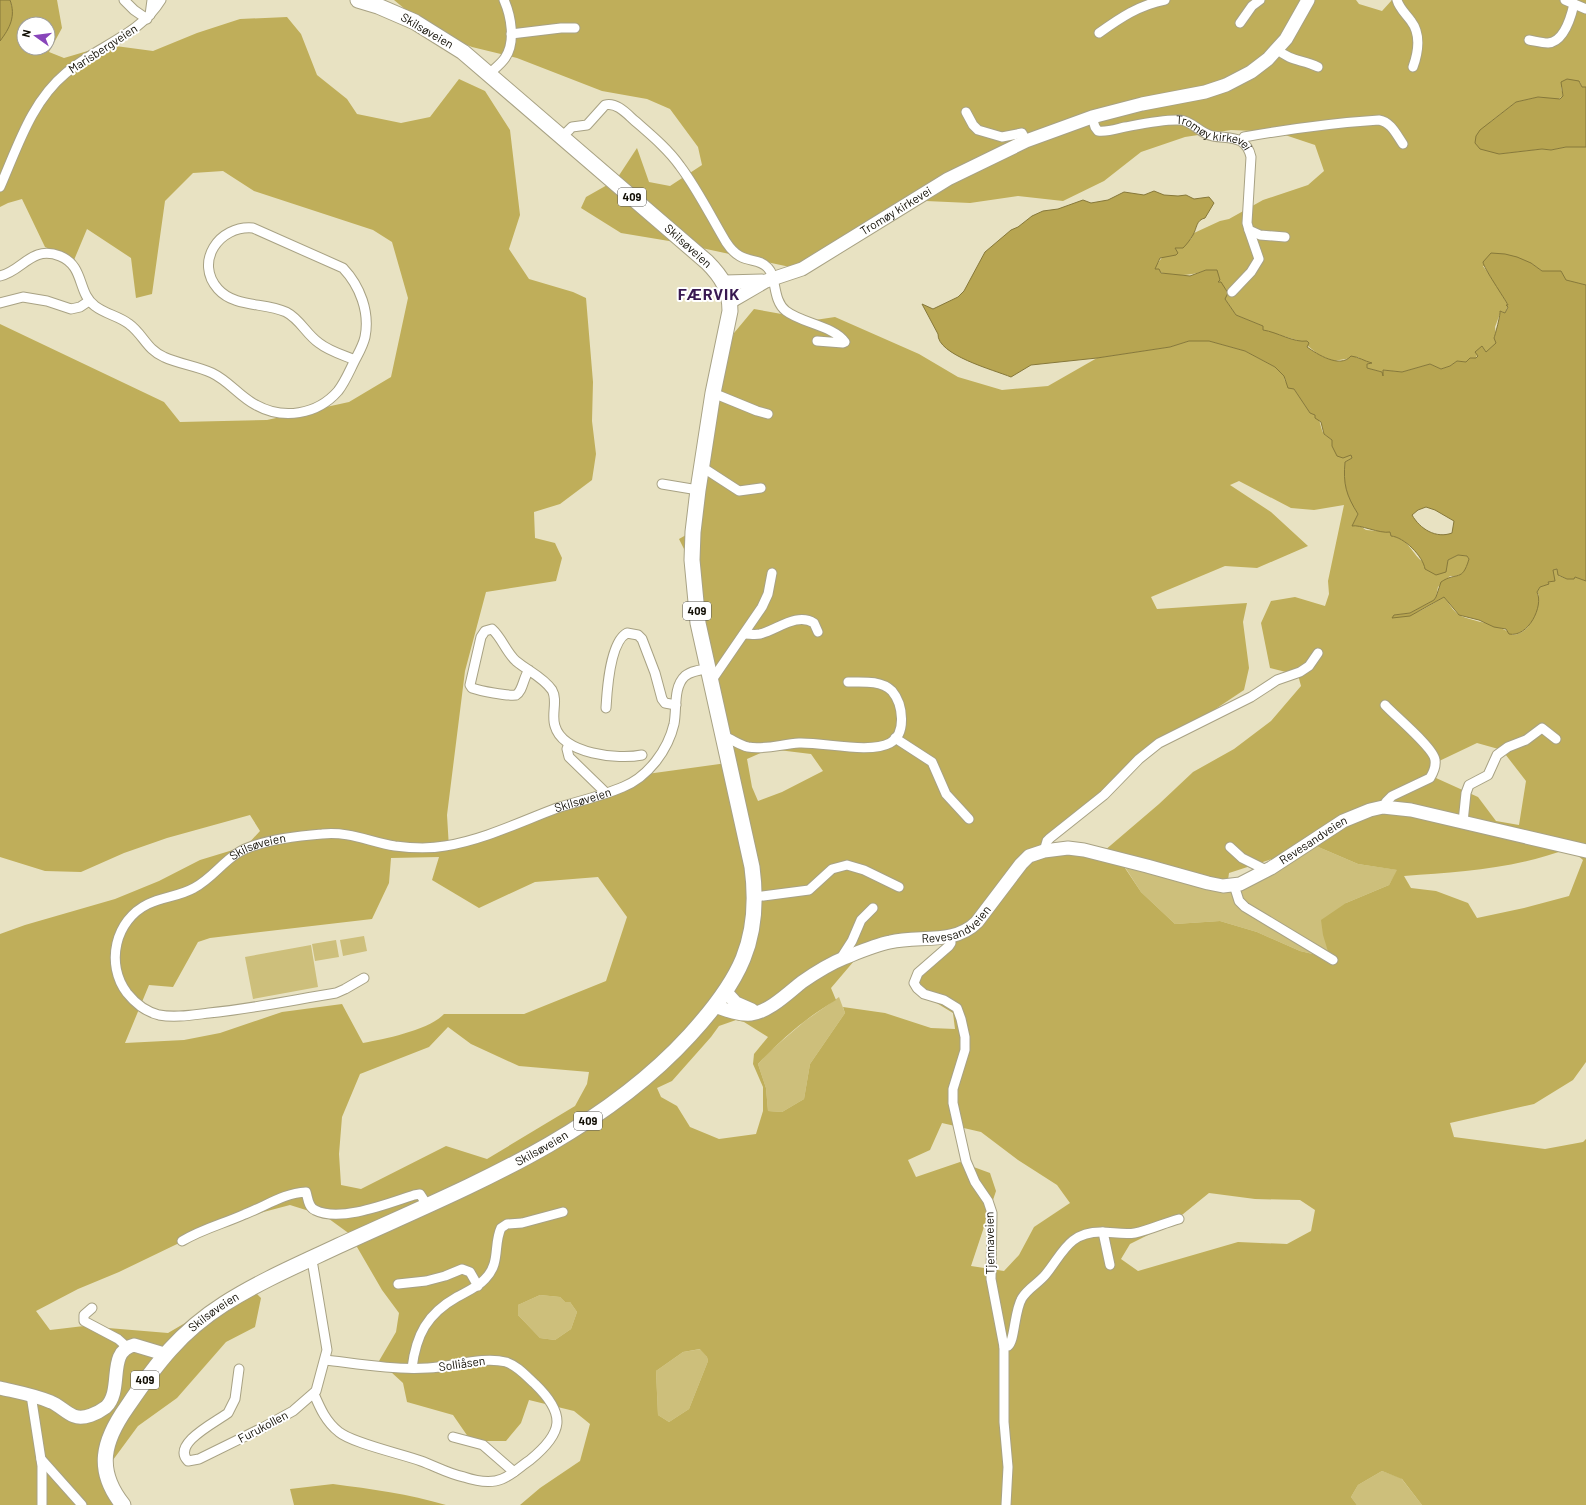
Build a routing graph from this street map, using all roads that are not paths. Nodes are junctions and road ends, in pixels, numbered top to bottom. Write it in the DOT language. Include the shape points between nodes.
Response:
graph roads {
  1 [pos="124,0"];
  2 [pos="152,0"];
  3 [pos="162,0"];
  4 [pos="358,0"];
  5 [pos="504,0"];
  6 [pos="1165,0"];
  7 [pos="1260,0"];
  8 [pos="1308,0"];
  9 [pos="1397,0"];
  10 [pos="1569,2"];
  11 [pos="1586,9"];
  12 [pos="148,17"];
  13 [pos="1240,22"];
  14 [pos="575,28"];
  15 [pos="1099,33"];
  16 [pos="511,34"];
  17 [pos="1529,40"];
  18 [pos="1277,50"];
  19 [pos="1318,67"];
  20 [pos="1413,67"];
  21 [pos="489,74"];
  22 [pos="966,112"];
  23 [pos="1092,117"];
  24 [pos="562,137"];
  25 [pos="1026,141"];
  26 [pos="1242,141"];
  27 [pos="1402,144"];
  28 [pos="0,187"];
  29 [pos="1249,230"];
  30 [pos="1285,237"];
  31 [pos="0,276"];
  32 [pos="769,280"];
  33 [pos="728,282"];
  34 [pos="1232,292"];
  35 [pos="733,300"];
  36 [pos="89,301"];
  37 [pos="0,303"];
  38 [pos="817,341"];
  39 [pos="355,360"];
  40 [pos="713,393"];
  41 [pos="768,414"];
  42 [pos="702,467"];
  43 [pos="662,484"];
  44 [pos="761,488"];
  45 [pos="698,490"];
  46 [pos="772,573"];
  47 [pos="818,632"];
  48 [pos="744,634"];
  49 [pos="1318,653"];
  50 [pos="529,670"];
  51 [pos="709,674"];
  52 [pos="848,682"];
  53 [pos="1385,705"];
  54 [pos="676,706"];
  55 [pos="606,708"];
  56 [pos="723,736"];
  57 [pos="895,738"];
  58 [pos="1556,739"];
  59 [pos="569,744"];
  60 [pos="642,755"];
  61 [pos="606,793"];
  62 [pos="1386,807"];
  63 [pos="969,819"];
  64 [pos="1463,822"];
  65 [pos="1230,847"];
  66 [pos="1044,851"];
  67 [pos="1586,851"];
  68 [pos="1266,870"];
  69 [pos="1234,885"];
  70 [pos="899,887"];
  71 [pos="755,897"];
  72 [pos="873,908"];
  73 [pos="950,937"];
  74 [pos="844,958"];
  75 [pos="1333,960"];
  76 [pos="364,978"];
  77 [pos="726,992"];
  78 [pos="715,1006"];
  79 [pos="758,1012"];
  80 [pos="427,1206"];
  81 [pos="563,1212"];
  82 [pos="1179,1220"];
  83 [pos="1103,1232"];
  84 [pos="182,1240"];
  85 [pos="310,1259"];
  86 [pos="1110,1265"];
  87 [pos="398,1284"];
  88 [pos="478,1286"];
  89 [pos="92,1308"];
  90 [pos="127,1347"];
  91 [pos="1004,1347"];
  92 [pos="145,1348"];
  93 [pos="164,1354"];
  94 [pos="326,1360"];
  95 [pos="154,1367"];
  96 [pos="412,1368"];
  97 [pos="239,1369"];
  98 [pos="0,1388"];
  99 [pos="314,1394"];
  100 [pos="31,1395"];
  101 [pos="453,1436"];
  102 [pos="41,1459"];
  103 [pos="514,1472"];
  104 [pos="42,1505"];
  105 [pos="82,1505"];
  106 [pos="123,1505"];
  107 [pos="1006,1505"];
  1 -- 12 [label="street" via="134,10"];
  2 -- 12 [label="street"];
  3 -- 12 [label="street, Marisbergveien"];
  4 -- 21 [label="main road, Skilsøveien / 409" via="421,25 463,52"];
  5 -- 16 [label="street"];
  6 -- 15 [label="street" via="1136,9"];
  7 -- 13 [label="street"];
  8 -- 18 [label="main road, Tromøy kirkevei"];
  9 -- 20 [label="street" via="1416,29 1417,58"];
  10 -- 11 [label="street"];
  10 -- 17 [label="street" via="1568,24 1555,41 1549,43"];
  12 -- 28 [label="street, Marisbergveien" via="128,35 75,65 50,88 37,105"];
  14 -- 16 [label="street"];
  16 -- 21 [label="street" via="506,57"];
  18 -- 19 [label="street" via="1287,58"];
  18 -- 23 [label="main road, Tromøy kirkevei" via="1251,72 1226,85"];
  21 -- 24 [label="main road, Skilsøveien / 409"];
  22 -- 25 [label="street" via="978,130 1002,137 1021,132"];
  23 -- 25 [label="main road, Tromøy kirkevei"];
  23 -- 26 [label="street, Tromøy kirkevei" via="1098,131 1179,120 1208,135"];
  24 -- 32 [label="street" via="572,127 587,125 605,105 610,104 619,108 657,140 680,165 733,252 744,260 764,264 769,268"];
  24 -- 33 [label="main road, Skilsøveien / 409"];
  25 -- 32 [label="main road, Tromøy kirkevei" via="948,179 802,269"];
  26 -- 27 [label="street" via="1244,137 1294,128 1379,120 1390,125"];
  26 -- 29 [label="street, Tromøy kirkevei" via="1251,157 1247,223"];
  29 -- 30 [label="street" via="1260,235"];
  29 -- 34 [label="street, Tromøy kirkevei" via="1259,259 1251,272"];
  31 -- 36 [label="street" via="35,255 56,255 74,266"];
  32 -- 33 [label="main road, Tromøy kirkevei"];
  32 -- 35 [label="main road, Tromøy kirkevei"];
  32 -- 38 [label="street" via="785,311 835,334 845,342"];
  33 -- 35 [label="main road, Skilsøveien / 409"];
  35 -- 40 [label="main road, Skilsøveien / 409"];
  36 -- 37 [label="street" via="71,309 24,297"];
  36 -- 39 [label="street" via="103,312 121,318 131,325 157,354 214,374 251,403 279,413 305,412 327,401 343,384"];
  39 -- 39 [label="street" via="364,340 367,316 362,298 343,268 252,228 236,229 219,239 210,255 209,269 212,281 223,294 233,300 284,311 298,320 320,344"];
  40 -- 41 [label="street"];
  40 -- 42 [label="main road, Skilsøveien / 409"];
  42 -- 44 [label="street" via="739,491"];
  42 -- 45 [label="main road, Skilsøveien / 409"];
  43 -- 45 [label="street"];
  45 -- 51 [label="main road, Skilsøveien / 409" via="692,532 692,560 694,592"];
  46 -- 48 [label="street" via="768,594"];
  47 -- 48 [label="street" via="814,623 806,619 759,634"];
  48 -- 51 [label="street" via="714,678"];
  49 -- 66 [label="street" via="1309,666 1300,672 1277,680 1251,697 1153,748 1104,795 1046,841"];
  50 -- 50 [label="street" via="516,696 486,693 472,688 471,676 482,633 492,630 516,660"];
  50 -- 59 [label="street" via="554,694 555,728"];
  51 -- 54 [label="street, Skilsøveien" via="691,672 686,675 678,688"];
  51 -- 56 [label="main road, Skilsøveien / 409"];
  52 -- 57 [label="street" via="877,683 892,691 900,707 901,717 900,729"];
  53 -- 62 [label="street" via="1428,747 1435,760 1430,778 1392,796 1386,802"];
  54 -- 55 [label="street" via="665,703 662,699 642,639 638,635 627,633 620,639 607,676"];
  54 -- 61 [label="street, Skilsøveien" via="670,737 656,761 638,779"];
  56 -- 57 [label="street" via="747,747 762,748 800,743 872,747 891,743"];
  56 -- 71 [label="main road, Skilsøveien / 409" via="752,867"];
  57 -- 63 [label="street" via="932,762 946,794"];
  58 -- 64 [label="street" via="1542,728 1526,740 1508,747 1497,755 1488,775 1469,785"];
  59 -- 60 [label="street" via="613,757 630,758"];
  59 -- 61 [label="street" via="569,757"];
  61 -- 76 [label="street, Skilsøveien" via="577,801 479,838 446,846 395,846 356,836 329,834 259,844 233,856 194,889 139,909 121,931 115,950 117,973 127,993 140,1006 165,1016 216,1013 328,994 345,989"];
  62 -- 64 [label="main road, Revesandveien"];
  62 -- 68 [label="main road, Revesandveien" via="1370,810 1343,821"];
  64 -- 67 [label="main road, Revesandveien"];
  65 -- 68 [label="street" via="1242,858"];
  66 -- 69 [label="main road, Revesandveien" via="1068,848 1084,850 1208,883"];
  66 -- 73 [label="main road, Revesandveien" via="1029,856 1021,864 969,930"];
  68 -- 69 [label="main road, Revesandveien"];
  69 -- 75 [label="street" via="1239,901 1244,907"];
  70 -- 71 [label="street" via="864,870 847,865 832,869 809,890"];
  71 -- 77 [label="main road, Skilsøveien / 409" via="755,916 749,944"];
  72 -- 74 [label="street" via="861,920 843,955"];
  73 -- 74 [label="main road, Revesandveien" via="891,942"];
  73 -- 91 [label="street, Tjennaveien" via="949,946 918,973 914,983 924,994 944,1000 957,1008 961,1019 965,1050 953,1089 953,1103 966,1161 975,1182 988,1201 992,1214 991,1279"];
  74 -- 79 [label="main road, Revesandveien" via="821,970"];
  77 -- 78 [label="main road, Skilsøveien / 409"];
  77 -- 79 [label="main road" via="736,1004"];
  78 -- 79 [label="main road, Revesandveien" via="744,1014"];
  78 -- 80 [label="main road, Skilsøveien / 409" via="663,1063 595,1117 548,1146"];
  80 -- 84 [label="street" via="420,1194 414,1194 368,1211 326,1213 314,1210 309,1204 306,1192 292,1193 244,1215 195,1232"];
  80 -- 85 [label="main road, Skilsøveien / 409"];
  81 -- 88 [label="street" via="522,1223 507,1224 501,1228 496,1262"];
  82 -- 83 [label="street" via="1136,1233"];
  83 -- 86 [label="street"];
  83 -- 91 [label="street" via="1090,1232 1064,1247 1046,1275 1022,1298 1015,1317 1013,1340"];
  85 -- 93 [label="main road, Skilsøveien / 409" via="250,1288 222,1305 199,1321"];
  85 -- 94 [label="street" via="327,1344"];
  87 -- 88 [label="street" via="426,1281 462,1269 470,1272"];
  88 -- 96 [label="street" via="443,1305 426,1323 416,1345"];
  89 -- 90 [label="street" via="84,1314 84,1321 118,1339"];
  90 -- 92 [label="main road" via="134,1345"];
  90 -- 100 [label="main road" via="119,1354 113,1396 99,1412 82,1417 74,1416 50,1401"];
  91 -- 107 [label="street, Tjennaveien" via="1004,1422 1008,1467"];
  92 -- 93 [label="main road"];
  92 -- 95 [label="main road"];
  93 -- 95 [label="main road, Skilsøveien / 409"];
  94 -- 96 [label="street, Solliåsen"];
  94 -- 99 [label="street"];
  95 -- 106 [label="main road, Skilsøveien / 409" via="120,1416 109,1436 106,1449 105,1468 109,1482"];
  96 -- 103 [label="street, Solliåsen" via="492,1360 507,1362 520,1369 540,1389 554,1408 558,1423 556,1430 543,1448"];
  97 -- 99 [label="street, Furukollen" via="232,1406 228,1413 187,1443 184,1453 188,1461 199,1459 264,1427 292,1411"];
  98 -- 100 [label="main road"];
  99 -- 103 [label="street, Solliåsen" via="328,1421 346,1436 474,1480 494,1481"];
  100 -- 102 [label="street"];
  101 -- 103 [label="street" via="483,1445"];
  102 -- 104 [label="street"];
  102 -- 105 [label="street"];
}
